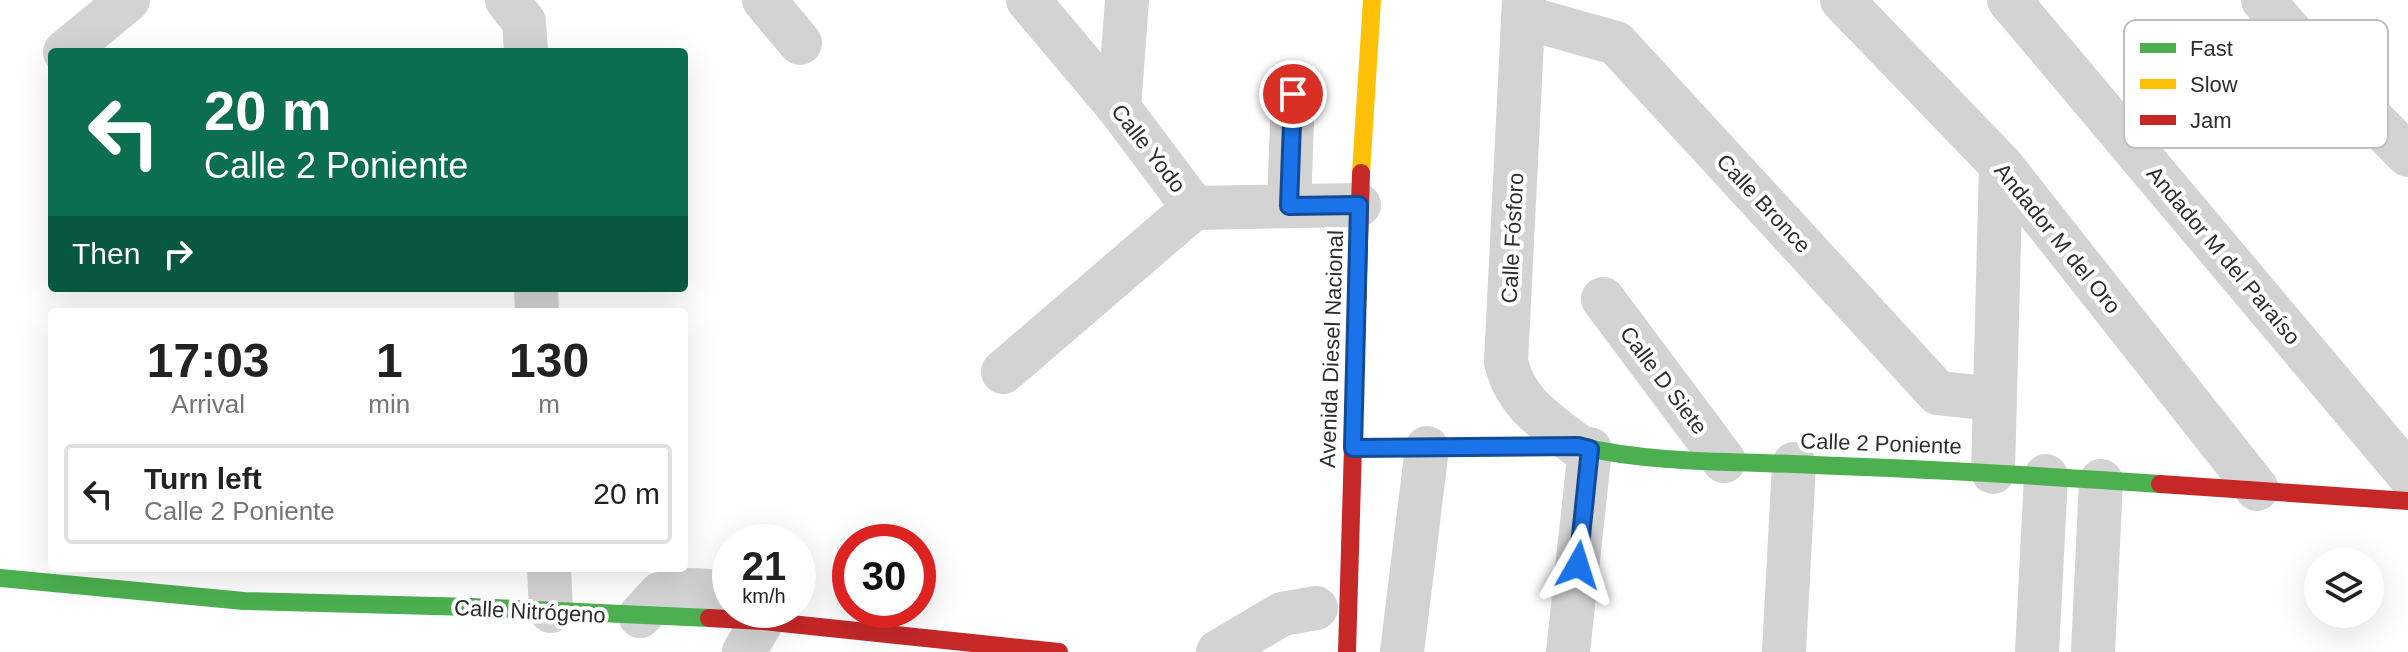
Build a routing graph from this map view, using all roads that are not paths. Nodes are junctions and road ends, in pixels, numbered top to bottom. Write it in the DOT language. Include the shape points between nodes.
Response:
graph roads {
  1 [pos="128,0"];
  2 [pos="764,0"];
  3 [pos="1028,0"];
  4 [pos="1127,0"];
  5 [pos="1372,0"];
  6 [pos="1842,0"];
  7 [pos="2009,0"];
  8 [pos="2263,0"];
  9 [pos="1524,8"];
  10 [pos="2280,20"];
  11 [pos="800,43"];
  12 [pos="70,48"];
  13 [pos="1293,94"];
  14 [pos="1119,108"];
  15 [pos="2388,135"];
  16 [pos="2124,137"];
  17 [pos="2134,148"];
  18 [pos="2408,155"];
  19 [pos="2001,165"];
  20 [pos="1359,205"];
  21 [pos="1289,206"];
  22 [pos="1194,208"];
  23 [pos="1603,299"];
  24 [pos="1003,372"];
  25 [pos="1995,399"];
  26 [pos="1353,448"];
  27 [pos="1427,448"];
  28 [pos="1584,448"];
  29 [pos="1724,461"];
  30 [pos="1794,464"];
  31 [pos="1993,472"];
  32 [pos="2408,474"];
  33 [pos="2046,476"];
  34 [pos="2101,481"];
  35 [pos="2257,489"];
  36 [pos="2408,501"];
  37 [pos="549,572"];
  38 [pos="0,578"];
  39 [pos="712,591"];
  40 [pos="1316,608"];
  41 [pos="551,611"];
  42 [pos="640,616"];
  43 [pos="712,623"];
  44 [pos="756,628"];
  45 [pos="1059,652"];
  46 [pos="1218,652"];
  47 [pos="1347,652"];
  48 [pos="1402,652"];
  49 [pos="1568,652"];
  50 [pos="1784,652"];
  51 [pos="2037,652"];
  52 [pos="2093,652"];
  1 -- 12 [label="street"];
  2 -- 11 [label="street"];
  3 -- 14 [label="street, Calle Yodo"];
  4 -- 14 [label="street"];
  5 -- 20 [label="street, Avenida Diesel Nacional"];
  6 -- 19 [label="street, Andador M del Oro"];
  7 -- 16 [label="street, Andador M del Paraíso"];
  8 -- 10 [label="street"];
  9 -- 25 [label="street, Calle Bronce" via="1616,43 1938,393"];
  9 -- 28 [label="street, Calle Fósforo" via="1506,362 1511,384 1532,410"];
  13 -- 21 [label="street"];
  14 -- 22 [label="street, Calle Yodo"];
  15 -- 18 [label="street"];
  17 -- 32 [label="street, Andador M del Paraíso"];
  19 -- 25 [label="street"];
  19 -- 35 [label="street, Andador M del Oro"];
  20 -- 21 [label="street, Calle Yodo"];
  20 -- 26 [label="street, Avenida Diesel Nacional"];
  21 -- 22 [label="street, Calle Yodo"];
  22 -- 24 [label="street"];
  23 -- 29 [label="street, Calle D Siete"];
  25 -- 31 [label="street"];
  26 -- 27 [label="street, Calle 2 Poniente"];
  26 -- 47 [label="street, Avenida Diesel Nacional"];
  27 -- 28 [label="street, Calle 2 Poniente"];
  27 -- 48 [label="street"];
  28 -- 29 [label="street, Calle 2 Poniente"];
  28 -- 49 [label="street"];
  29 -- 30 [label="street, Calle 2 Poniente"];
  30 -- 31 [label="street, Calle 2 Poniente"];
  30 -- 50 [label="street"];
  31 -- 33 [label="street, Calle 2 Poniente"];
  33 -- 34 [label="street, Calle 2 Poniente"];
  33 -- 51 [label="street"];
  34 -- 35 [label="street, Calle 2 Poniente"];
  34 -- 52 [label="street"];
  35 -- 36 [label="street, Calle 2 Poniente"];
  37 -- 41 [label="street"];
  38 -- 41 [label="street, Calle Nitrógeno" via="244,601"];
  39 -- 42 [label="street" via="660,594"];
  40 -- 46 [label="street" via="1282,614"];
  41 -- 42 [label="street, Calle Nitrógeno"];
  42 -- 43 [label="street, Calle Nitrógeno"];
  44 -- 45 [label="street, Calle Nitrógeno"];
}
